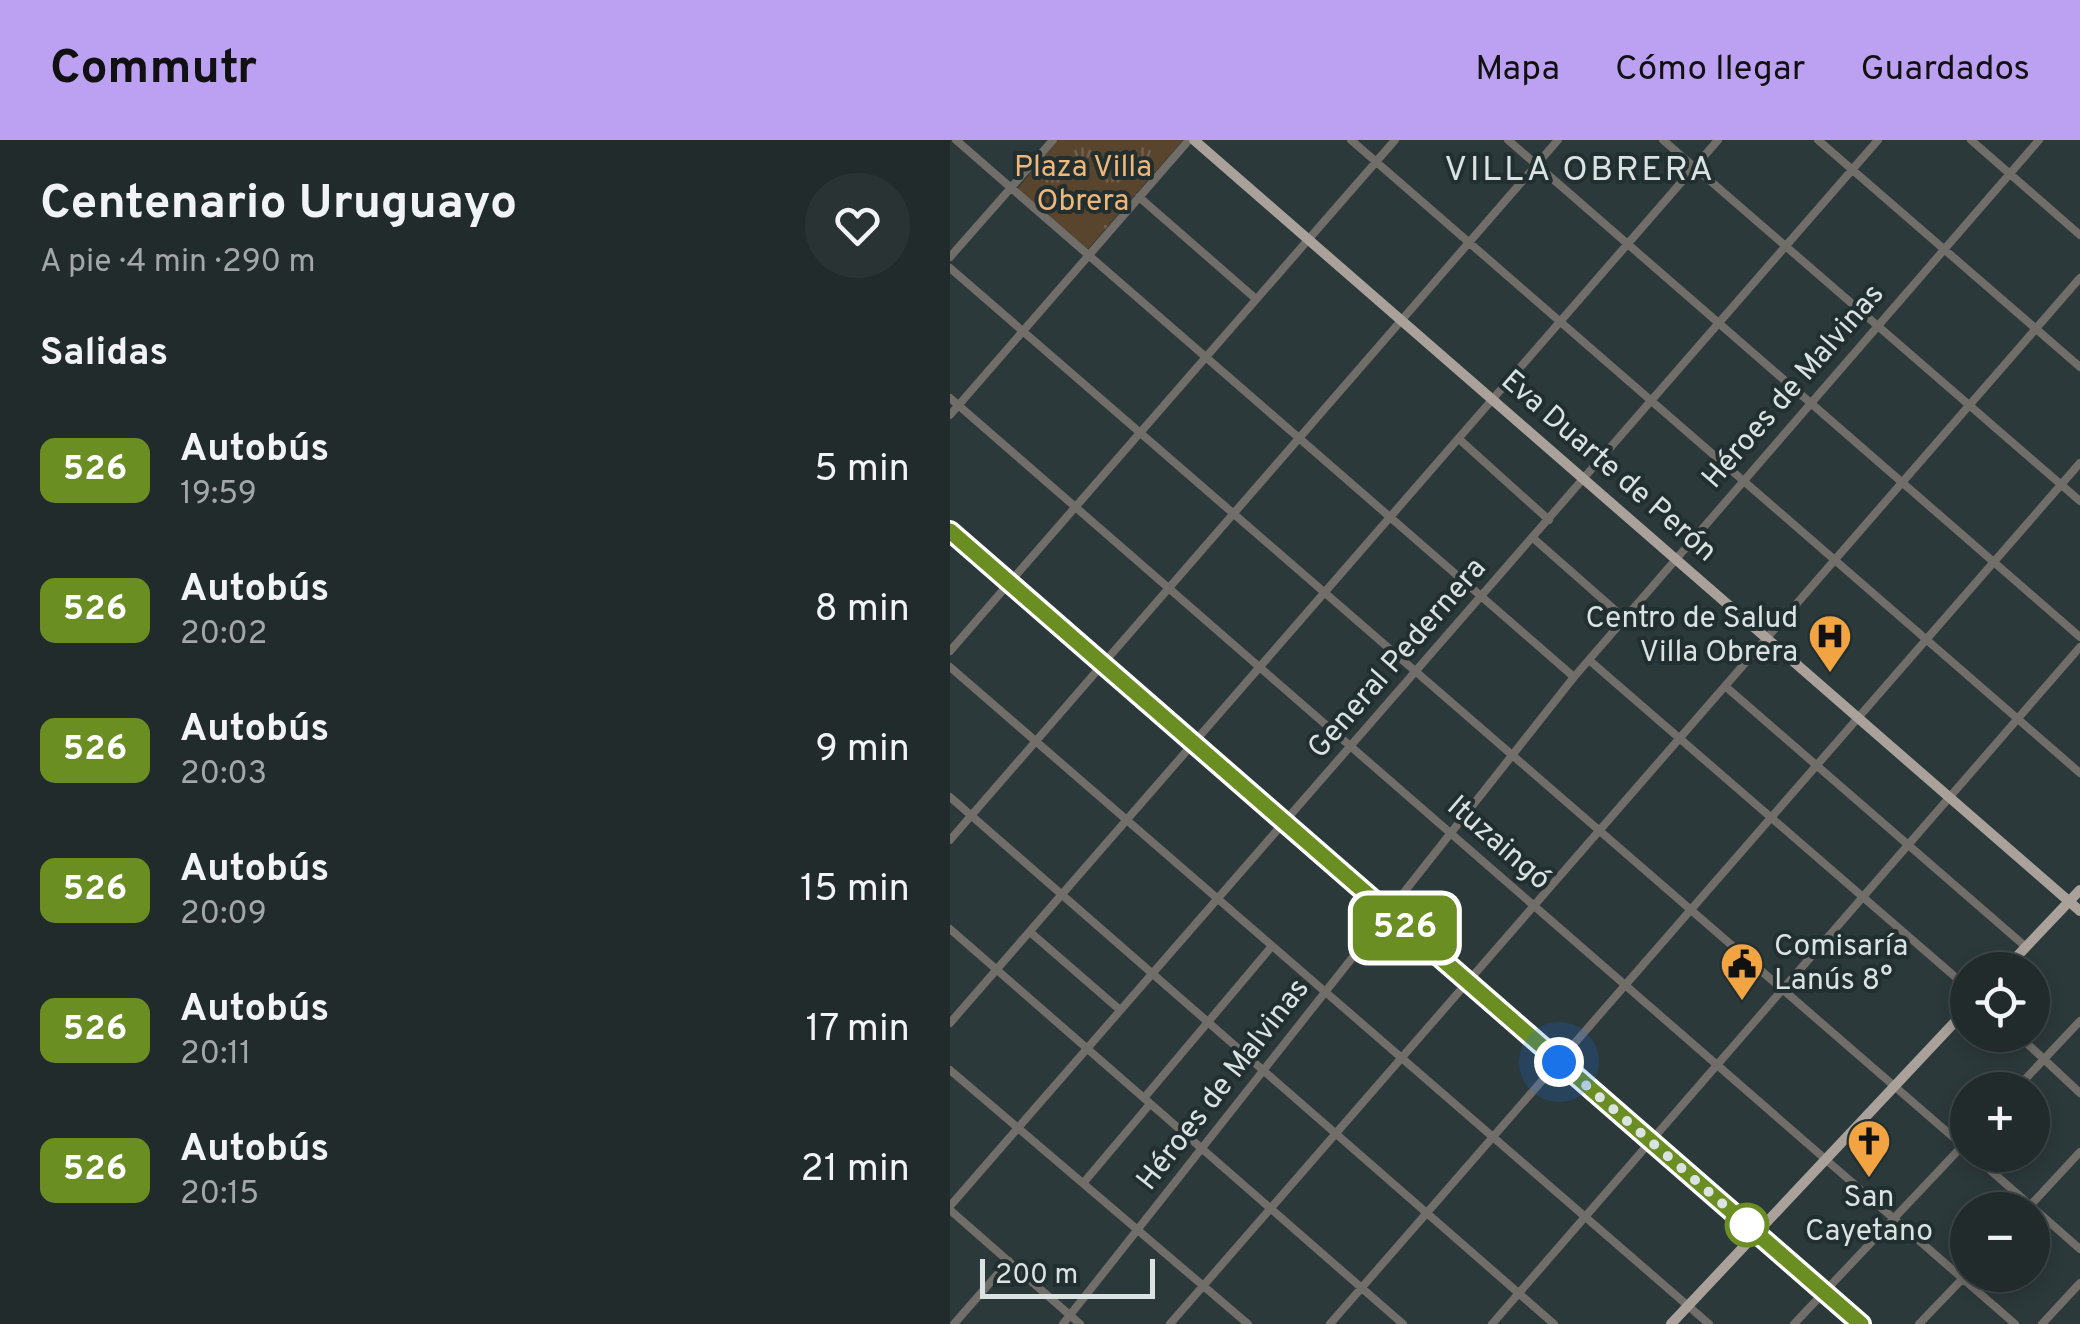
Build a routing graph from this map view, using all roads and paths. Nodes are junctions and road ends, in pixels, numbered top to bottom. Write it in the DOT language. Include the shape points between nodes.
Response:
graph roads {
  1 [pos="956,140"];
  2 [pos="1052,140"];
  3 [pos="1191,140"];
  4 [pos="1350,140"];
  5 [pos="1396,140"];
  6 [pos="1508,140"];
  7 [pos="1558,140"];
  8 [pos="1663,140"];
  9 [pos="1718,140"];
  10 [pos="1818,140"];
  11 [pos="1878,140"];
  12 [pos="1972,140"];
  13 [pos="2039,140"];
  14 [pos="1376,162"];
  15 [pos="1537,165"];
  16 [pos="1694,168"];
  17 [pos="1852,170"];
  18 [pos="2010,174"];
  19 [pos="1010,188"];
  20 [pos="1139,197"];
  21 [pos="2080,236"];
  22 [pos="1309,240"];
  23 [pos="1468,242"];
  24 [pos="1628,245"];
  25 [pos="1785,247"];
  26 [pos="1944,249"];
  27 [pos="1088,256"];
  28 [pos="950,257"];
  29 [pos="950,268"];
  30 [pos="2080,278"];
  31 [pos="1256,300"];
  32 [pos="1401,320"];
  33 [pos="1561,322"];
  34 [pos="1719,324"];
  35 [pos="1877,326"];
  36 [pos="2036,328"];
  37 [pos="1021,332"];
  38 [pos="1206,358"];
  39 [pos="2080,367"];
  40 [pos="950,398"];
  41 [pos="1493,400"];
  42 [pos="1652,402"];
  43 [pos="1810,404"];
  44 [pos="958,405"];
  45 [pos="1969,406"];
  46 [pos="950,414"];
  47 [pos="1142,432"];
  48 [pos="1299,438"];
  49 [pos="1459,438"];
  50 [pos="2080,463"];
  51 [pos="1584,478"];
  52 [pos="1744,480"];
  53 [pos="1902,483"];
  54 [pos="2061,485"];
  55 [pos="2080,501"];
  56 [pos="1076,509"];
  57 [pos="1234,513"];
  58 [pos="1390,518"];
  59 [pos="1548,520"];
  60 [pos="950,531"];
  61 [pos="1533,538"];
  62 [pos="1676,558"];
  63 [pos="1835,560"];
  64 [pos="1993,562"];
  65 [pos="1010,584"];
  66 [pos="1168,588"];
  67 [pos="1325,592"];
  68 [pos="1482,597"];
  69 [pos="1624,618"];
  70 [pos="1767,638"];
  71 [pos="1926,638"];
  72 [pos="2080,638"];
  73 [pos="2080,647"];
  74 [pos="950,652"];
  75 [pos="1589,660"];
  76 [pos="1102,664"];
  77 [pos="1260,667"];
  78 [pos="950,668"];
  79 [pos="1415,672"];
  80 [pos="1574,677"];
  81 [pos="1725,686"];
  82 [pos="1858,718"];
  83 [pos="2017,718"];
  84 [pos="1679,738"];
  85 [pos="1036,740"];
  86 [pos="1194,743"];
  87 [pos="1350,746"];
  88 [pos="1512,755"];
  89 [pos="1816,766"];
  90 [pos="2080,773"];
  91 [pos="1950,796"];
  92 [pos="950,797"];
  93 [pos="972,816"];
  94 [pos="1771,817"];
  95 [pos="1128,820"];
  96 [pos="1285,823"];
  97 [pos="1598,831"];
  98 [pos="1452,833"];
  99 [pos="950,840"];
  100 [pos="1907,844"];
  101 [pos="2080,890"];
  102 [pos="1062,896"];
  103 [pos="1860,898"];
  104 [pos="1218,899"];
  105 [pos="2070,901"];
  106 [pos="1533,906"];
  107 [pos="1690,910"];
  108 [pos="2080,911"];
  109 [pos="1388,912"];
  110 [pos="950,929"];
  111 [pos="1030,932"];
  112 [pos="1272,946"];
  113 [pos="2026,947"];
  114 [pos="2021,952"];
  115 [pos="996,969"];
  116 [pos="1950,973"];
  117 [pos="1153,974"];
  118 [pos="1467,982"];
  119 [pos="1626,985"];
  120 [pos="1781,989"];
  121 [pos="1325,992"];
  122 [pos="1120,1010"];
  123 [pos="2080,1021"];
  124 [pos="1208,1022"];
  125 [pos="950,1023"];
  126 [pos="1950,1027"];
  127 [pos="1087,1049"];
  128 [pos="2035,1052"];
  129 [pos="1401,1058"];
  130 [pos="2043,1060"];
  131 [pos="1559,1062"];
  132 [pos="1716,1064"];
  133 [pos="950,1070"];
  134 [pos="1264,1071"];
  135 [pos="2031,1072"];
  136 [pos="1894,1087"];
  137 [pos="2080,1093"];
  138 [pos="1147,1101"];
  139 [pos="1020,1127"];
  140 [pos="1950,1133"];
  141 [pos="1336,1134"];
  142 [pos="1493,1136"];
  143 [pos="1651,1141"];
  144 [pos="1202,1149"];
  145 [pos="2080,1152"];
  146 [pos="1826,1160"];
  147 [pos="1950,1165"];
  148 [pos="1992,1172"];
  149 [pos="1084,1181"];
  150 [pos="2012,1192"];
  151 [pos="2043,1192"];
  152 [pos="950,1208"];
  153 [pos="1271,1208"];
  154 [pos="1426,1212"];
  155 [pos="1585,1216"];
  156 [pos="1894,1218"];
  157 [pos="2050,1225"];
  158 [pos="1140,1228"];
  159 [pos="1756,1233"];
  160 [pos="2080,1249"];
  161 [pos="1009,1262"];
  162 [pos="1950,1263"];
  163 [pos="2080,1284"];
  164 [pos="1204,1285"];
  165 [pos="1362,1288"];
  166 [pos="1950,1291"];
  167 [pos="1824,1292"];
  168 [pos="1982,1292"];
  169 [pos="1518,1293"];
  170 [pos="1688,1306"];
  171 [pos="1070,1316"];
  172 [pos="954,1324"];
  173 [pos="1063,1324"];
  174 [pos="1080,1324"];
  175 [pos="1170,1324"];
  176 [pos="1248,1324"];
  177 [pos="1330,1324"];
  178 [pos="1402,1324"];
  179 [pos="1492,1324"];
  180 [pos="1554,1324"];
  181 [pos="1671,1324"];
  182 [pos="1709,1324"];
  183 [pos="1794,1324"];
  184 [pos="1861,1324"];
  185 [pos="1919,1324"];
  186 [pos="2015,1324"];
  187 [pos="2042,1324"];
  1 -- 19 [label="street"];
  2 -- 19 [label="street"];
  3 -- 20 [label="street"];
  3 -- 22 [label="main road, Eva Duarte de Perón"];
  4 -- 14 [label="street"];
  5 -- 14 [label="street"];
  6 -- 15 [label="street"];
  7 -- 15 [label="street"];
  8 -- 16 [label="street"];
  9 -- 16 [label="street"];
  10 -- 17 [label="street"];
  11 -- 17 [label="street, General Pedernera"];
  12 -- 18 [label="street"];
  13 -- 18 [label="street, Héroes de Malvinas"];
  14 -- 22 [label="street"];
  14 -- 23 [label="street"];
  15 -- 23 [label="street"];
  15 -- 24 [label="street"];
  16 -- 24 [label="street"];
  16 -- 25 [label="street"];
  17 -- 25 [label="street, General Pedernera"];
  17 -- 26 [label="street"];
  18 -- 21 [label="street"];
  18 -- 26 [label="street, Héroes de Malvinas"];
  19 -- 27 [label="street"];
  19 -- 28 [label="street"];
  20 -- 27 [label="street"];
  20 -- 31 [label="street"];
  22 -- 31 [label="street"];
  22 -- 32 [label="main road, Eva Duarte de Perón"];
  23 -- 32 [label="street"];
  23 -- 33 [label="street"];
  24 -- 33 [label="street"];
  24 -- 34 [label="street"];
  25 -- 34 [label="street, General Pedernera"];
  25 -- 35 [label="street"];
  26 -- 35 [label="street, Héroes de Malvinas"];
  26 -- 36 [label="street"];
  27 -- 37 [label="street"];
  27 -- 38 [label="street"];
  29 -- 37 [label="street"];
  30 -- 36 [label="street"];
  31 -- 38 [label="street"];
  32 -- 41 [label="main road, Eva Duarte de Perón"];
  32 -- 48 [label="street"];
  33 -- 41 [label="street"];
  33 -- 42 [label="street"];
  34 -- 42 [label="street, General Pedernera"];
  34 -- 43 [label="street"];
  35 -- 43 [label="street, Héroes de Malvinas"];
  35 -- 45 [label="street"];
  36 -- 39 [label="street"];
  36 -- 45 [label="street"];
  37 -- 44 [label="street"];
  37 -- 47 [label="street"];
  38 -- 47 [label="street"];
  38 -- 48 [label="street"];
  40 -- 44 [label="street, Ituzaingó"];
  41 -- 49 [label="street"];
  41 -- 51 [label="main road, Eva Duarte de Perón"];
  42 -- 51 [label="street, General Pedernera"];
  42 -- 52 [label="street"];
  43 -- 52 [label="street, Héroes de Malvinas"];
  43 -- 53 [label="street"];
  44 -- 46 [label="street"];
  44 -- 56 [label="street, Ituzaingó"];
  45 -- 53 [label="street"];
  45 -- 54 [label="street"];
  47 -- 56 [label="street"];
  47 -- 57 [label="street"];
  48 -- 57 [label="street"];
  48 -- 58 [label="street"];
  49 -- 58 [label="street"];
  49 -- 59 [label="street"];
  50 -- 54 [label="street"];
  51 -- 59 [label="street, General Pedernera"];
  51 -- 62 [label="main road, Eva Duarte de Perón"];
  52 -- 62 [label="street, Héroes de Malvinas"];
  52 -- 63 [label="street"];
  53 -- 63 [label="street"];
  53 -- 64 [label="street"];
  54 -- 55 [label="street"];
  54 -- 64 [label="street"];
  56 -- 65 [label="street"];
  56 -- 66 [label="street, Ituzaingó"];
  57 -- 66 [label="street"];
  57 -- 67 [label="street"];
  58 -- 67 [label="street"];
  58 -- 68 [label="street"];
  59 -- 61 [label="street, General Pedernera"];
  60 -- 65 [label="street"];
  61 -- 68 [label="street, General Pedernera"];
  61 -- 69 [label="street"];
  62 -- 69 [label="street, Héroes de Malvinas"];
  62 -- 70 [label="main road, Eva Duarte de Perón"];
  63 -- 70 [label="street"];
  63 -- 71 [label="street"];
  64 -- 71 [label="street"];
  64 -- 72 [label="street"];
  65 -- 74 [label="street"];
  65 -- 76 [label="street"];
  66 -- 76 [label="street"];
  66 -- 77 [label="street, Ituzaingó"];
  67 -- 77 [label="street"];
  67 -- 79 [label="street"];
  68 -- 79 [label="street, General Pedernera"];
  68 -- 80 [label="street"];
  69 -- 75 [label="street, Héroes de Malvinas"];
  70 -- 81 [label="street"];
  70 -- 82 [label="main road, Eva Duarte de Perón"];
  71 -- 82 [label="street"];
  71 -- 83 [label="street"];
  73 -- 83 [label="street"];
  75 -- 80 [label="street, Héroes de Malvinas"];
  75 -- 84 [label="street"];
  76 -- 85 [label="street"];
  76 -- 86 [label="street"];
  77 -- 86 [label="street"];
  77 -- 87 [label="street, Ituzaingó"];
  78 -- 85 [label="street"];
  79 -- 87 [label="street, General Pedernera"];
  79 -- 88 [label="street"];
  80 -- 88 [label="street, Héroes de Malvinas"];
  81 -- 84 [label="street"];
  81 -- 89 [label="street"];
  82 -- 89 [label="street"];
  82 -- 91 [label="main road, Eva Duarte de Perón"];
  83 -- 90 [label="street"];
  83 -- 91 [label="street"];
  84 -- 94 [label="street"];
  84 -- 97 [label="street"];
  85 -- 93 [label="street"];
  85 -- 95 [label="street"];
  86 -- 95 [label="street"];
  86 -- 96 [label="street"];
  87 -- 96 [label="street, General Pedernera"];
  87 -- 98 [label="street, Ituzaingó"];
  88 -- 97 [label="street"];
  88 -- 98 [label="street, Héroes de Malvinas"];
  89 -- 94 [label="street"];
  89 -- 100 [label="street"];
  91 -- 100 [label="street"];
  91 -- 105 [label="main road, Eva Duarte de Perón"];
  92 -- 93 [label="street"];
  93 -- 99 [label="street"];
  93 -- 102 [label="street"];
  94 -- 103 [label="street"];
  94 -- 107 [label="street"];
  95 -- 102 [label="street"];
  95 -- 104 [label="street"];
  96 -- 104 [label="street, General Pedernera"];
  96 -- 109 [label="street"];
  97 -- 106 [label="street"];
  97 -- 107 [label="street"];
  98 -- 106 [label="street, Ituzaingó"];
  98 -- 109 [label="street, Héroes de Malvinas"];
  100 -- 103 [label="street"];
  100 -- 113 [label="street"];
  101 -- 105 [label="main road"];
  102 -- 111 [label="street"];
  102 -- 117 [label="street"];
  103 -- 116 [label="street"];
  103 -- 120 [label="street"];
  104 -- 112 [label="street"];
  104 -- 117 [label="street, General Pedernera"];
  105 -- 108 [label="main road, Eva Duarte de Perón"];
  105 -- 113 [label="main road"];
  106 -- 118 [label="street"];
  106 -- 119 [label="street, Ituzaingó"];
  107 -- 119 [label="street"];
  107 -- 120 [label="street"];
  109 -- 118 [label="street"];
  109 -- 121 [label="street, Héroes de Malvinas"];
  110 -- 115 [label="street"];
  111 -- 115 [label="street"];
  111 -- 122 [label="street"];
  112 -- 121 [label="street"];
  112 -- 124 [label="street"];
  113 -- 114 [label="main road"];
  115 -- 125 [label="street"];
  115 -- 127 [label="street"];
  117 -- 122 [label="street, General Pedernera"];
  117 -- 124 [label="street"];
  118 -- 129 [label="street"];
  118 -- 131 [label="street"];
  119 -- 131 [label="street"];
  119 -- 132 [label="street, Ituzaingó"];
  120 -- 132 [label="street"];
  120 -- 136 [label="street"];
  121 -- 129 [label="street"];
  121 -- 134 [label="street, Héroes de Malvinas"];
  122 -- 127 [label="street, General Pedernera"];
  123 -- 130 [label="street"];
  124 -- 134 [label="street"];
  124 -- 138 [label="street"];
  126 -- 136 [label="main road"];
  127 -- 138 [label="street"];
  127 -- 139 [label="street, General Pedernera"];
  128 -- 130 [label="street"];
  129 -- 141 [label="street"];
  129 -- 142 [label="street"];
  130 -- 135 [label="street"];
  130 -- 137 [label="street"];
  131 -- 142 [label="street"];
  131 -- 143 [label="street"];
  132 -- 143 [label="street"];
  132 -- 146 [label="street, Ituzaingó"];
  133 -- 139 [label="street"];
  134 -- 141 [label="street"];
  134 -- 144 [label="street, Héroes de Malvinas"];
  136 -- 140 [label="street"];
  136 -- 146 [label="main road"];
  138 -- 144 [label="street"];
  138 -- 149 [label="street"];
  139 -- 149 [label="street"];
  139 -- 152 [label="street, General Pedernera"];
  141 -- 153 [label="street"];
  141 -- 154 [label="street"];
  142 -- 154 [label="street"];
  142 -- 155 [label="street"];
  143 -- 155 [label="street"];
  143 -- 159 [label="street"];
  144 -- 153 [label="street"];
  144 -- 158 [label="street, Héroes de Malvinas"];
  145 -- 151 [label="street"];
  146 -- 156 [label="street, Ituzaingó"];
  146 -- 159 [label="main road"];
  147 -- 156 [label="street"];
  148 -- 150 [label="street"];
  149 -- 158 [label="street"];
  152 -- 161 [label="street"];
  153 -- 164 [label="street"];
  153 -- 165 [label="street"];
  154 -- 165 [label="street"];
  154 -- 169 [label="street"];
  155 -- 169 [label="street"];
  155 -- 170 [label="street"];
  156 -- 162 [label="street, Ituzaingó"];
  156 -- 167 [label="street"];
  157 -- 160 [label="street"];
  158 -- 164 [label="street"];
  158 -- 171 [label="street, Héroes de Malvinas"];
  159 -- 167 [label="street"];
  159 -- 170 [label="main road"];
  161 -- 171 [label="street"];
  161 -- 172 [label="street"];
  163 -- 187 [label="street"];
  164 -- 175 [label="street"];
  164 -- 176 [label="street"];
  165 -- 177 [label="street"];
  165 -- 178 [label="street"];
  166 -- 185 [label="street"];
  167 -- 183 [label="street"];
  167 -- 184 [label="street"];
  168 -- 186 [label="street, Ituzaingó"];
  169 -- 179 [label="street"];
  169 -- 180 [label="street"];
  170 -- 181 [label="main road"];
  170 -- 182 [label="street"];
  171 -- 173 [label="street, Héroes de Malvinas"];
  171 -- 174 [label="street"];
}
